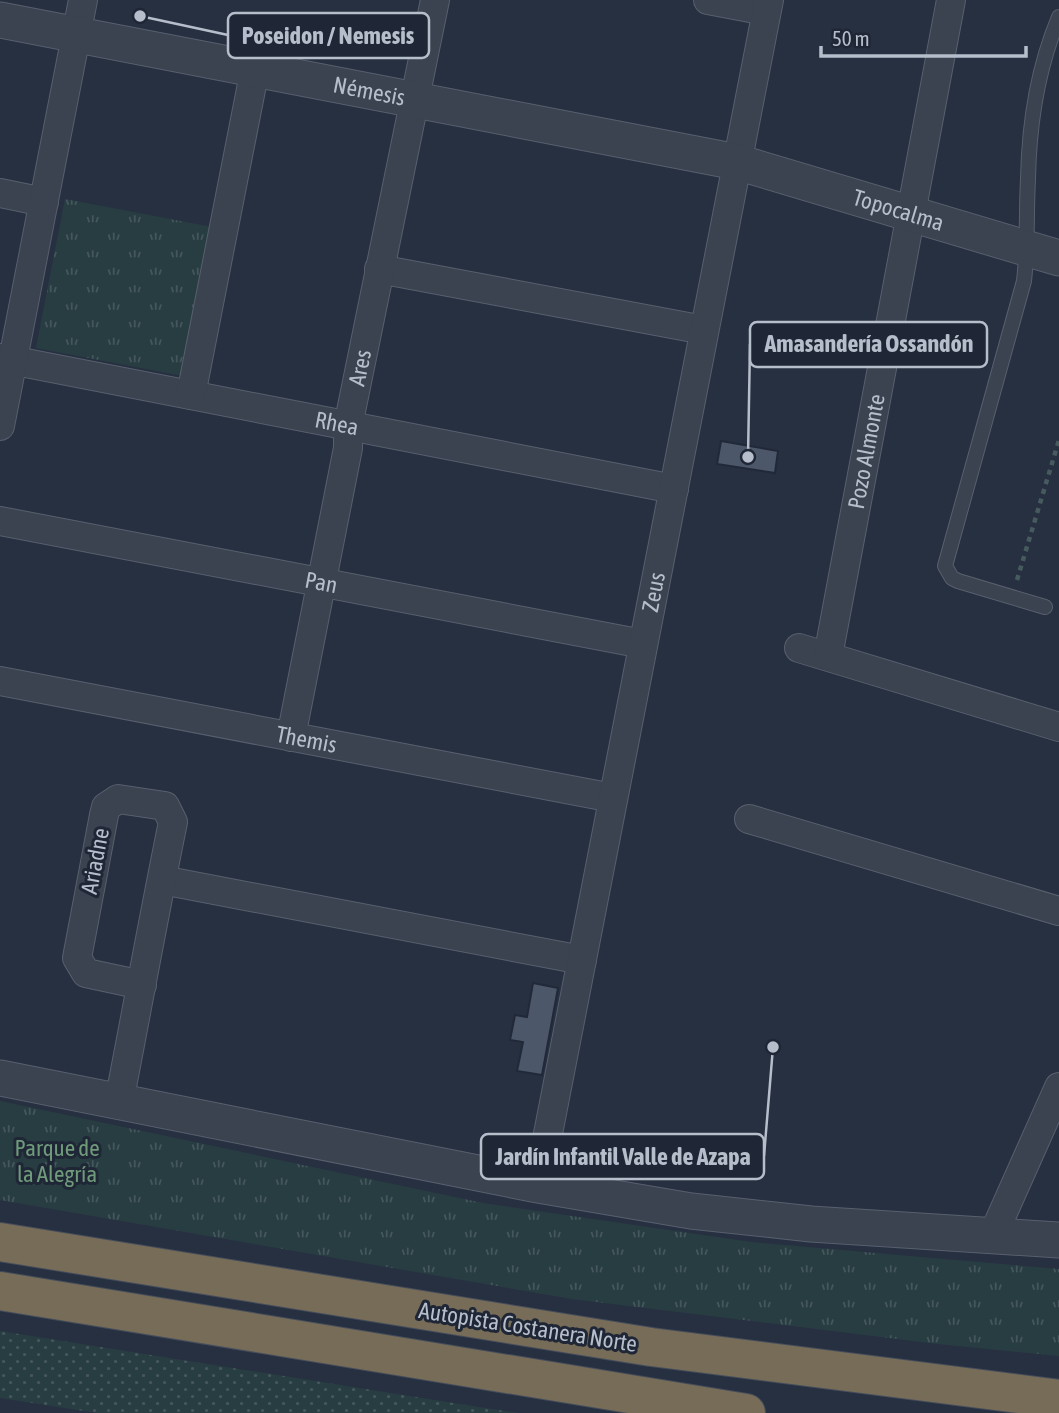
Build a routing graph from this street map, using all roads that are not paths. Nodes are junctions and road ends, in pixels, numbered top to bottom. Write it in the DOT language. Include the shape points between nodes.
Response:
graph roads {
  1 [pos="83,0"];
  2 [pos="435,0"];
  3 [pos="708,0"];
  4 [pos="951,0"];
  5 [pos="768,6"];
  6 [pos="1059,17"];
  7 [pos="0,20"];
  8 [pos="76,35"];
  9 [pos="255,69"];
  10 [pos="412,99"];
  11 [pos="737,162"];
  12 [pos="0,193"];
  13 [pos="44,202"];
  14 [pos="909,212"];
  15 [pos="1043,254"];
  16 [pos="379,269"];
  17 [pos="704,330"];
  18 [pos="6,359"];
  19 [pos="191,395"];
  20 [pos="0,426"];
  21 [pos="348,426"];
  22 [pos="674,489"];
  23 [pos="0,521"];
  24 [pos="322,582"];
  25 [pos="1045,607"];
  26 [pos="643,644"];
  27 [pos="799,648"];
  28 [pos="828,656"];
  29 [pos="0,681"];
  30 [pos="1059,727"];
  31 [pos="291,737"];
  32 [pos="613,798"];
  33 [pos="749,819"];
  34 [pos="162,880"];
  35 [pos="1059,911"];
  36 [pos="582,960"];
  37 [pos="142,985"];
  38 [pos="0,1078"];
  39 [pos="1059,1087"];
  40 [pos="119,1102"];
  41 [pos="538,1185"];
  42 [pos="993,1235"];
  43 [pos="1059,1240"];
  44 [pos="0,1242"];
  45 [pos="0,1291"];
  46 [pos="1059,1399"];
  47 [pos="746,1413"];
  1 -- 8 [label="street"];
  2 -- 10 [label="street, Ares"];
  3 -- 5 [label="street"];
  4 -- 14 [label="street, Pozo Almonte"];
  5 -- 11 [label="street, Zeus"];
  6 -- 15 [label="lane" via="1046,55 1031,131"];
  7 -- 8 [label="street, Némesis"];
  8 -- 9 [label="street, Némesis"];
  8 -- 13 [label="street"];
  9 -- 10 [label="street, Némesis"];
  9 -- 19 [label="street"];
  10 -- 11 [label="street, Némesis"];
  10 -- 16 [label="street, Ares"];
  11 -- 14 [label="street, Topocalma"];
  11 -- 17 [label="street, Zeus"];
  12 -- 13 [label="street"];
  13 -- 18 [label="street"];
  14 -- 15 [label="street, Topocalma"];
  14 -- 28 [label="street, Pozo Almonte"];
  15 -- 25 [label="lane" via="1024,281 945,566 953,578"];
  16 -- 17 [label="street"];
  16 -- 21 [label="street, Ares"];
  17 -- 22 [label="street, Zeus"];
  18 -- 19 [label="street, Rhea"];
  18 -- 20 [label="street"];
  19 -- 21 [label="street, Rhea"];
  21 -- 22 [label="street, Rhea"];
  21 -- 24 [label="street, Ares" via="348,448"];
  22 -- 26 [label="street, Zeus"];
  23 -- 24 [label="street, Pan"];
  24 -- 26 [label="street, Pan"];
  24 -- 31 [label="street, Ares"];
  26 -- 32 [label="street, Zeus"];
  27 -- 28 [label="street"];
  28 -- 30 [label="street"];
  29 -- 31 [label="street, Themis"];
  31 -- 32 [label="street, Themis"];
  32 -- 36 [label="street, Zeus"];
  33 -- 35 [label="street"];
  34 -- 36 [label="street"];
  34 -- 37 [label="street, Ariadne"];
  34 -- 37 [label="street, Ariadne" via="173,822 170,811 126,798 112,802 104,815 77,964 93,975"];
  36 -- 41 [label="street, Zeus"];
  37 -- 40 [label="street, Ariadne"];
  38 -- 40 [label="street"];
  39 -- 42 [label="street"];
  40 -- 41 [label="street"];
  41 -- 42 [label="street" via="756,1219"];
  42 -- 43 [label="street"];
  44 -- 46 [label="highway, Autopista Costanera Norte" via="651,1347"];
  45 -- 47 [label="highway"];
}
